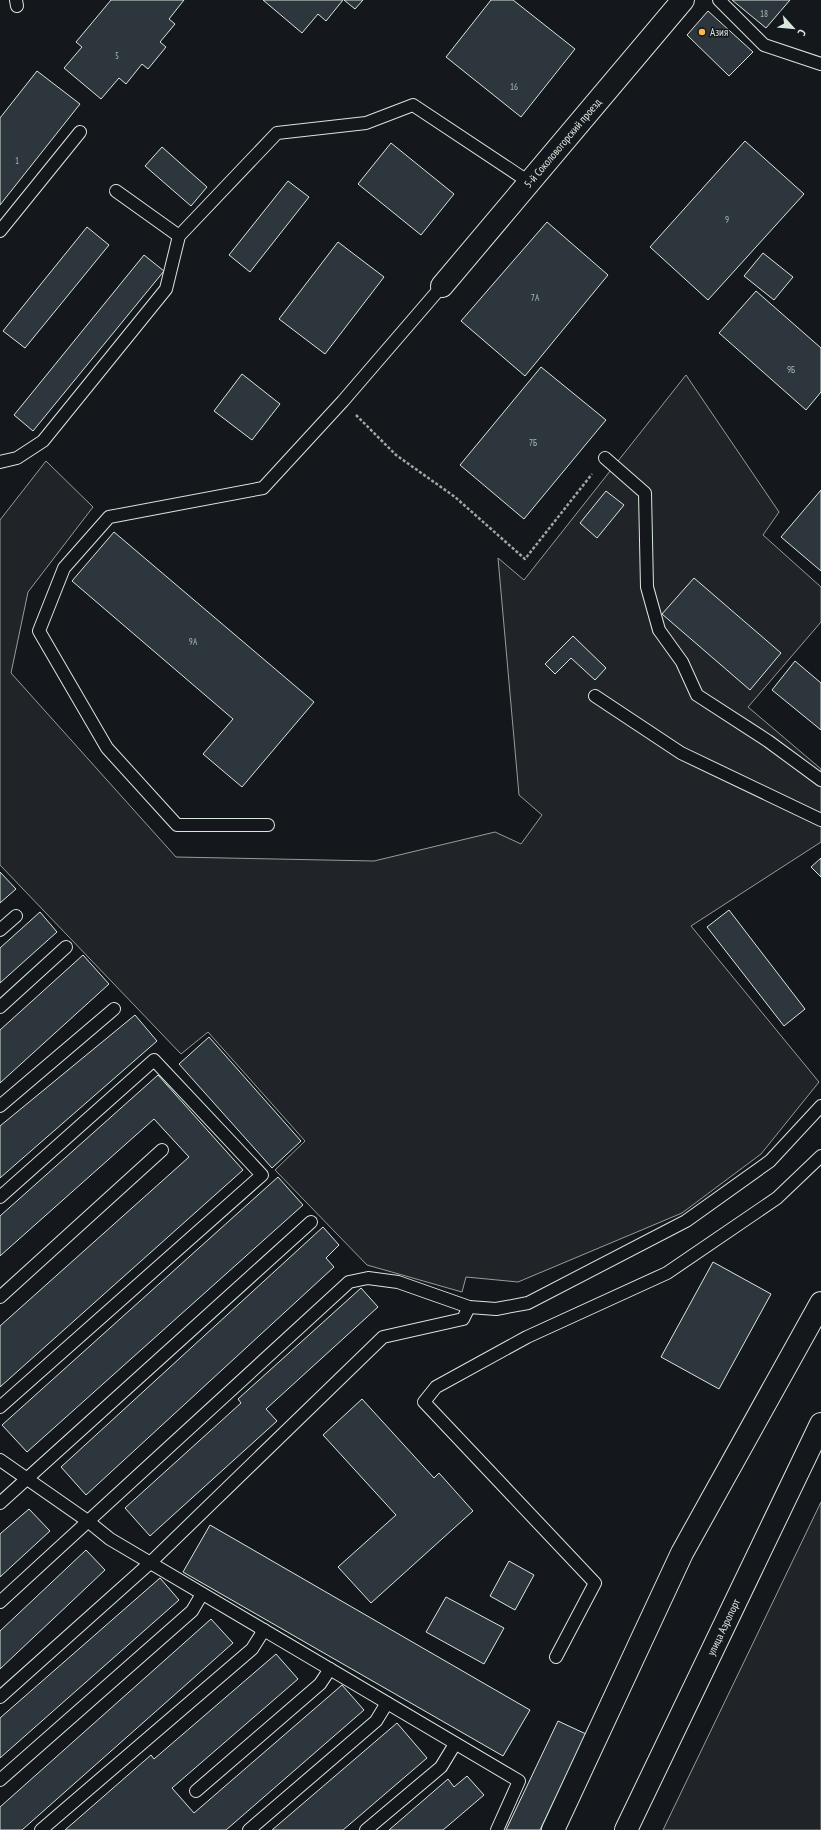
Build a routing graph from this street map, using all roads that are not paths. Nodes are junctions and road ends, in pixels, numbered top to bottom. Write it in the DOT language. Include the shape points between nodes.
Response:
graph roads {
  1 [pos="683,0"];
  2 [pos="719,0"];
  3 [pos="821,64"];
  4 [pos="80,132"];
  5 [pos="530,182"];
  6 [pos="116,192"];
  7 [pos="0,231"];
  8 [pos="179,236"];
  9 [pos="442,286"];
  10 [pos="605,458"];
  11 [pos="0,462"];
  12 [pos="595,696"];
  13 [pos="821,780"];
  14 [pos="821,820"];
  15 [pos="268,825"];
  16 [pos="16,916"];
  17 [pos="0,930"];
  18 [pos="66,947"];
  19 [pos="0,1007"];
  20 [pos="114,1009"];
  21 [pos="0,1106"];
  22 [pos="821,1106"];
  23 [pos="162,1150"];
  24 [pos="821,1156"];
  25 [pos="0,1197"];
  26 [pos="311,1222"];
  27 [pos="0,1297"];
  28 [pos="821,1303"];
  29 [pos="469,1307"];
  30 [pos="0,1407"];
  31 [pos="821,1424"];
  32 [pos="0,1460"];
  33 [pos="27,1479"];
  34 [pos="0,1503"];
  35 [pos="89,1522"];
  36 [pos="150,1563"];
  37 [pos="202,1594"];
  38 [pos="0,1602"];
  39 [pos="264,1630"];
  40 [pos="556,1657"];
  41 [pos="330,1669"];
  42 [pos="0,1697"];
  43 [pos="387,1704"];
  44 [pos="455,1744"];
  45 [pos="0,1780"];
  46 [pos="196,1791"];
  47 [pos="41,1830"];
  48 [pos="249,1830"];
  49 [pos="366,1830"];
  50 [pos="497,1830"];
  51 [pos="553,1830"];
  52 [pos="626,1830"];
  1 -- 5 [label="street, 5-й Соколовогорский проезд"];
  2 -- 3 [label="lane" via="764,45"];
  4 -- 7 [label="lane"];
  5 -- 8 [label="lane" via="413,105 366,123 277,133"];
  5 -- 9 [label="street, 5-й Соколовогорский проезд"];
  6 -- 8 [label="lane"];
  8 -- 11 [label="lane" via="166,289 43,441 17,458"];
  9 -- 15 [label="lane" via="263,488 108,516 64,568 40,631 106,748 177,824"];
  10 -- 13 [label="lane" via="645,494 647,587 659,630 682,662 697,694"];
  12 -- 14 [label="lane" via="681,753"];
  16 -- 17 [label="lane"];
  18 -- 19 [label="lane"];
  20 -- 21 [label="lane"];
  22 -- 29 [label="lane" via="770,1161 686,1221 528,1304 496,1309"];
  23 -- 27 [label="lane"];
  24 -- 40 [label="lane" via="777,1198 667,1273 528,1337 436,1387 424,1402 595,1583"];
  25 -- 30 [label="lane" via="154,1060 262,1175"];
  26 -- 33 [label="lane"];
  28 -- 51 [label="street" via="682,1553"];
  29 -- 35 [label="lane" via="398,1282 368,1278 350,1282"];
  29 -- 36 [label="lane" via="462,1319 383,1338"];
  31 -- 52 [label="street, улица Аэропорт"];
  32 -- 33 [label="lane"];
  33 -- 34 [label="lane"];
  33 -- 35 [label="lane"];
  35 -- 36 [label="lane" via="110,1539"];
  35 -- 38 [label="lane"];
  36 -- 37 [label="lane"];
  36 -- 42 [label="lane"];
  37 -- 39 [label="lane"];
  37 -- 45 [label="lane" via="192,1611"];
  39 -- 41 [label="lane"];
  39 -- 47 [label="lane" via="252,1649"];
  41 -- 43 [label="lane"];
  41 -- 46 [label="lane" via="320,1684"];
  43 -- 44 [label="lane"];
  43 -- 48 [label="lane" via="376,1721"];
  44 -- 49 [label="lane" via="441,1767"];
  44 -- 50 [label="lane" via="520,1782"];
}
